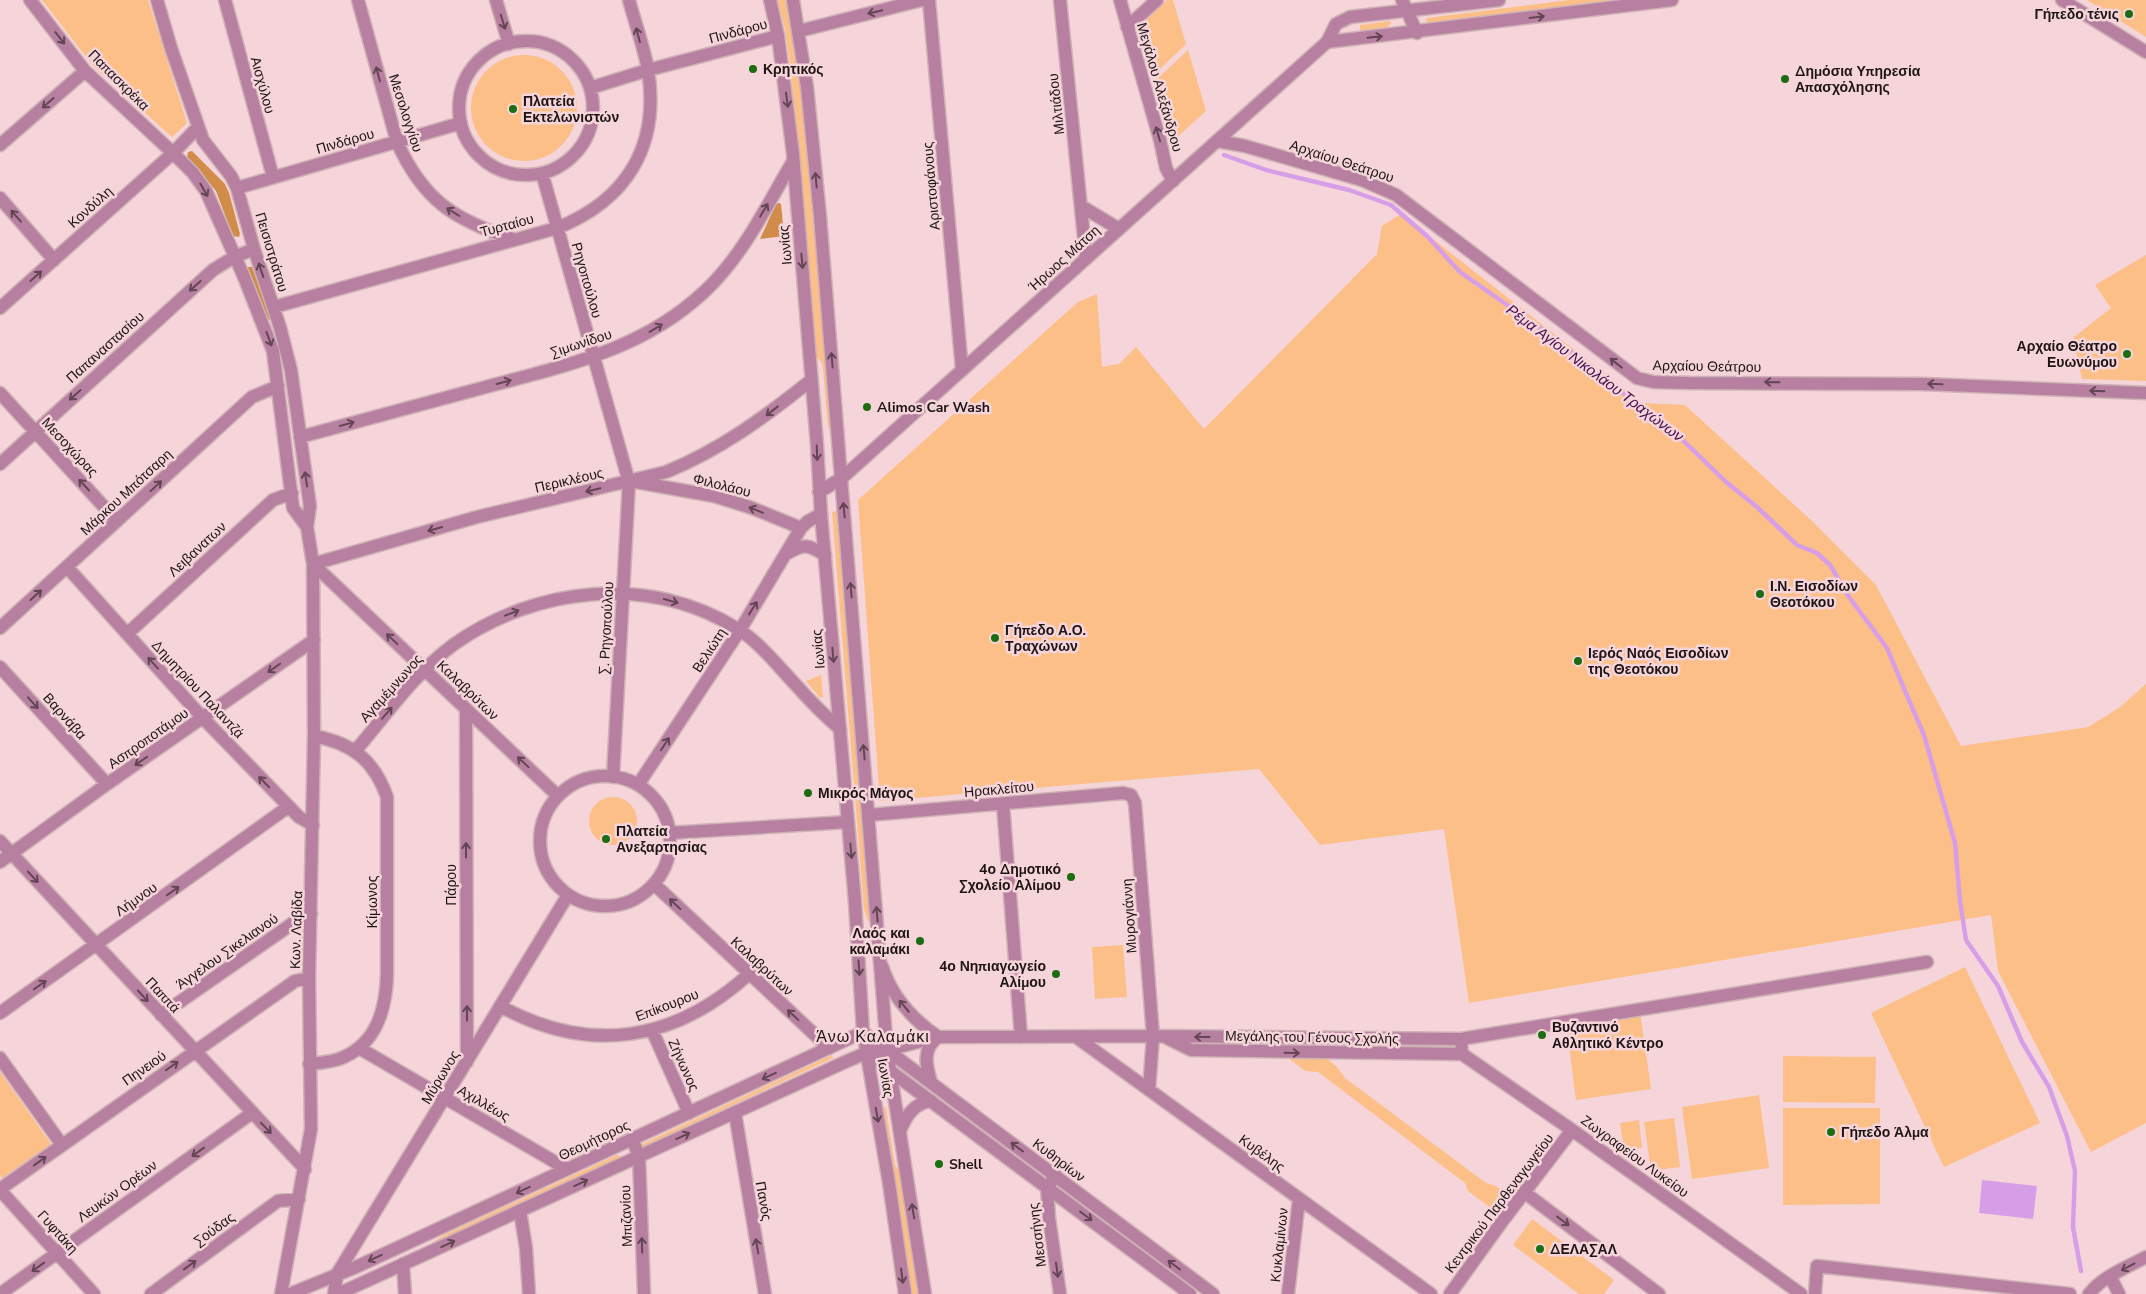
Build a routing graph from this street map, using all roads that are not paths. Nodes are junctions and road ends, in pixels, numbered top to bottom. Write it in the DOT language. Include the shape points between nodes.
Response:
graph roads {
  1 [pos="30,0"];
  2 [pos="157,0"];
  3 [pos="225,0"];
  4 [pos="358,0"];
  5 [pos="496,0"];
  6 [pos="629,0"];
  7 [pos="770,0"];
  8 [pos="793,0"];
  9 [pos="922,0"];
  10 [pos="929,0"];
  11 [pos="1060,0"];
  12 [pos="1120,0"];
  13 [pos="1157,0"];
  14 [pos="1402,0"];
  15 [pos="1499,0"];
  16 [pos="1672,0"];
  17 [pos="2062,0"];
  18 [pos="1407,12"];
  19 [pos="1128,27"];
  20 [pos="800,31"];
  21 [pos="1417,33"];
  22 [pos="778,36"];
  23 [pos="1327,42"];
  24 [pos="509,44"];
  25 [pos="2146,52"];
  26 [pos="648,70"];
  27 [pos="85,71"];
  28 [pos="590,88"];
  29 [pos="461,123"];
  30 [pos="198,126"];
  31 [pos="1217,141"];
  32 [pos="397,142"];
  33 [pos="0,145"];
  34 [pos="173,153"];
  35 [pos="793,161"];
  36 [pos="542,173"];
  37 [pos="273,177"];
  38 [pos="1173,181"];
  39 [pos="237,188"];
  40 [pos="0,198"];
  41 [pos="1081,206"];
  42 [pos="557,228"];
  43 [pos="1119,228"];
  44 [pos="513,239"];
  45 [pos="254,249"];
  46 [pos="234,257"];
  47 [pos="1086,258"];
  48 [pos="54,260"];
  49 [pos="274,307"];
  50 [pos="0,308"];
  51 [pos="594,357"];
  52 [pos="962,370"];
  53 [pos="810,381"];
  54 [pos="278,386"];
  55 [pos="2146,393"];
  56 [pos="0,394"];
  57 [pos="35,432"];
  58 [pos="300,437"];
  59 [pos="0,464"];
  60 [pos="842,478"];
  61 [pos="630,481"];
  62 [pos="819,492"];
  63 [pos="292,493"];
  64 [pos="821,514"];
  65 [pos="117,521"];
  66 [pos="307,527"];
  67 [pos="801,528"];
  68 [pos="788,553"];
  69 [pos="825,555"];
  70 [pos="313,564"];
  71 [pos="67,568"];
  72 [pos="623,592"];
  73 [pos="0,628"];
  74 [pos="740,630"];
  75 [pos="127,634"];
  76 [pos="314,640"];
  77 [pos="0,667"];
  78 [pos="425,670"];
  79 [pos="466,709"];
  80 [pos="203,718"];
  81 [pos="840,730"];
  82 [pos="314,736"];
  83 [pos="356,750"];
  84 [pos="613,776"];
  85 [pos="107,784"];
  86 [pos="638,785"];
  87 [pos="1132,795"];
  88 [pos="558,796"];
  89 [pos="1003,804"];
  90 [pos="288,807"];
  91 [pos="870,815"];
  92 [pos="848,822"];
  93 [pos="313,825"];
  94 [pos="670,833"];
  95 [pos="0,841"];
  96 [pos="12,854"];
  97 [pos="0,862"];
  98 [pos="654,884"];
  99 [pos="568,895"];
  100 [pos="311,914"];
  101 [pos="96,945"];
  102 [pos="1927,962"];
  103 [pos="882,966"];
  104 [pos="749,974"];
  105 [pos="309,978"];
  106 [pos="500,1006"];
  107 [pos="0,1013"];
  108 [pos="161,1015"];
  109 [pos="652,1030"];
  110 [pos="863,1032"];
  111 [pos="938,1037"];
  112 [pos="1021,1037"];
  113 [pos="1076,1037"];
  114 [pos="1159,1037"];
  115 [pos="1258,1037"];
  116 [pos="1461,1039"];
  117 [pos="358,1048"];
  118 [pos="829,1048"];
  119 [pos="887,1050"];
  120 [pos="195,1051"];
  121 [pos="1265,1052"];
  122 [pos="866,1053"];
  123 [pos="1462,1054"];
  124 [pos="0,1058"];
  125 [pos="467,1062"];
  126 [pos="309,1064"];
  127 [pos="890,1070"];
  128 [pos="931,1082"];
  129 [pos="1149,1090"];
  130 [pos="445,1097"];
  131 [pos="931,1101"];
  132 [pos="252,1113"];
  133 [pos="689,1113"];
  134 [pos="734,1113"];
  135 [pos="1572,1130"];
  136 [pos="900,1131"];
  137 [pos="632,1139"];
  138 [pos="62,1145"];
  139 [pos="639,1156"];
  140 [pos="305,1169"];
  141 [pos="567,1169"];
  142 [pos="1056,1176"];
  143 [pos="1047,1187"];
  144 [pos="0,1189"];
  145 [pos="1524,1192"];
  146 [pos="1299,1198"];
  147 [pos="298,1199"];
  148 [pos="520,1211"];
  149 [pos="57,1253"];
  150 [pos="2146,1257"];
  151 [pos="403,1264"];
  152 [pos="337,1274"];
  153 [pos="2110,1276"];
  154 [pos="0,1294"];
  155 [pos="94,1294"];
  156 [pos="151,1294"];
  157 [pos="281,1294"];
  158 [pos="290,1294"];
  159 [pos="334,1294"];
  160 [pos="338,1294"];
  161 [pos="405,1294"];
  162 [pos="529,1294"];
  163 [pos="644,1294"];
  164 [pos="765,1294"];
  165 [pos="905,1294"];
  166 [pos="925,1294"];
  167 [pos="1060,1294"];
  168 [pos="1190,1294"];
  169 [pos="1213,1294"];
  170 [pos="1288,1294"];
  171 [pos="1431,1294"];
  172 [pos="1450,1294"];
  173 [pos="1660,1294"];
  174 [pos="1801,1294"];
  175 [pos="1815,1294"];
  176 [pos="2070,1294"];
  177 [pos="2089,1294"];
  178 [pos="2119,1294"];
  1 -- 27 [label="street, Παπασκρέκα, one-way"];
  2 -- 30 [label="street, Πεισιστράτου"];
  3 -- 37 [label="street, Αισχύλου"];
  32 -- 4 [label="street, Μεσολογγίου, one-way"];
  5 -- 24 [label="street, one-way"];
  26 -- 6 [label="street, Τυρταίου, one-way"];
  7 -- 22 [label="street, Ιωνίας"];
  8 -- 20 [label="street, Ιωνίας"];
  9 -- 20 [label="street, one-way"];
  10 -- 52 [label="street, Αριστοφάνους"];
  11 -- 41 [label="street, Μιλτιάδου"];
  12 -- 19 [label="street, Μεγάλου Αλεξάνδρου"];
  13 -- 19 [label="street"];
  14 -- 18 [label="street"];
  15 -- 18 [label="street, Ήρωος Μάτση"];
  21 -- 16 [label="street, one-way"];
  17 -- 25 [label="street"];
  18 -- 21 [label="street"];
  18 -- 23 [label="street, Ήρωος Μάτση" via="1350,18 1336,24"];
  38 -- 19 [label="street, Μεγάλου Αλεξάνδρου, one-way" via="1166,168"];
  60 -- 20 [label="street, Ιωνίας, one-way"];
  23 -- 21 [label="street, one-way"];
  22 -- 26 [label="street, Πινδάρου"];
  22 -- 35 [label="street, Ιωνίας, one-way"];
  23 -- 31 [label="street, Ήρωος Μάτση"];
  24 -- 28 [label="street" via="533,42 555,48 577,64"];
  24 -- 29 [label="street" via="483,57 469,74 460,98"];
  26 -- 28 [label="street, Πινδάρου"];
  26 -- 42 [label="street, Τυρταίου" via="647,131 628,176 595,209"];
  27 -- 33 [label="street, one-way"];
  27 -- 34 [label="street, Παπασκρέκα"];
  28 -- 36 [label="street" via="594,106 585,141 568,160"];
  29 -- 32 [label="street, Πινδάρου"];
  29 -- 36 [label="street" via="466,138 483,160 515,174"];
  30 -- 34 [label="street, Κονδύλη"];
  30 -- 39 [label="street, Πεισιστράτου" via="202,140"];
  31 -- 38 [label="street, Ήρωος Μάτση"];
  55 -- 31 [label="street, Αρχαίου Θεάτρου, one-way" via="1923,384 1653,382 1637,378 1396,195 1362,180"];
  32 -- 37 [label="street, Πινδάρου"];
  44 -- 32 [label="street, Μεσολογγίου, one-way" via="465,220 433,198 421,186"];
  34 -- 46 [label="street, Παπασκρέκα, one-way" via="206,191"];
  34 -- 48 [label="street, Κονδύλη"];
  51 -- 35 [label="street, Σιμωνίδου, one-way" via="654,330 679,314 706,290 744,242"];
  35 -- 53 [label="street, Ιωνίας, one-way"];
  36 -- 42 [label="street, Ρηγοπούλου"];
  37 -- 39 [label="street, Πινδάρου"];
  38 -- 43 [label="street, Ήρωος Μάτση"];
  39 -- 45 [label="street, Πεισιστράτου"];
  48 -- 40 [label="street, one-way"];
  41 -- 43 [label="street"];
  41 -- 47 [label="street, Μιλτιάδου"];
  42 -- 44 [label="street, Τυρταίου"];
  42 -- 51 [label="street, Ρηγοπούλου"];
  43 -- 47 [label="street, Ήρωος Μάτση"];
  44 -- 49 [label="street, Τυρταίου"];
  45 -- 46 [label="street, Παπαναστασίου"];
  49 -- 45 [label="street, Πεισιστράτου, one-way"];
  46 -- 54 [label="street, Παπασκρέκα, one-way" via="270,339"];
  46 -- 57 [label="street, Παπαναστασίου, one-way" via="213,270"];
  47 -- 52 [label="street, Ήρωος Μάτση"];
  50 -- 48 [label="street, Κονδύλη, one-way"];
  49 -- 58 [label="street, Πεισιστράτου" via="291,370"];
  58 -- 51 [label="street, Σιμωνίδου, one-way"];
  51 -- 61 [label="street, Ρηγοπούλου"];
  52 -- 60 [label="street, Ήρωος Μάτση"];
  53 -- 61 [label="street, Περικλέους, one-way" via="716,449 666,472"];
  53 -- 62 [label="street, Ιωνίας, one-way"];
  54 -- 63 [label="street, Παπασκρέκα"];
  65 -- 54 [label="street, Μάρκου Μπότσαρη, one-way" via="252,397"];
  56 -- 57 [label="street, Μεσοχώρας"];
  57 -- 59 [label="street, Παπαναστασίου"];
  65 -- 57 [label="street, Μεσοχώρας, one-way"];
  66 -- 58 [label="street, Πεισιστράτου, one-way" via="310,506"];
  60 -- 62 [label="street, Ήρωος Μάτση"];
  91 -- 60 [label="street, Ιωνίας, one-way"];
  67 -- 61 [label="street, Φιλολάου, one-way" via="714,496"];
  61 -- 70 [label="street, Περικλέους, one-way" via="477,517"];
  61 -- 72 [label="street, Σ. Ρηγοπούλου"];
  62 -- 64 [label="street, Ιωνίας"];
  63 -- 66 [label="street, Παπασκρέκα" via="293,508"];
  63 -- 75 [label="street, Λειβανατων" via="273,500"];
  64 -- 67 [label="street"];
  64 -- 69 [label="street, Ιωνίας"];
  65 -- 71 [label="street, Μάρκου Μπότσαρη"];
  66 -- 70 [label="street, Κων. Λαβίδα"];
  67 -- 68 [label="street, Βελιώτη"];
  68 -- 69 [label="street" via="799,546 809,546"];
  74 -- 68 [label="street, Βελιώτη, one-way"];
  69 -- 81 [label="street, Ιωνίας, one-way"];
  70 -- 76 [label="street, Κων. Λαβίδα"];
  78 -- 70 [label="street, Καλαβρύτων, one-way"];
  73 -- 71 [label="street, Μάρκου Μπότσαρη, one-way"];
  71 -- 75 [label="street, Δημητρίου Παλαντζά"];
  72 -- 74 [label="street, Αγαμέμνωνος, one-way" via="695,608"];
  78 -- 72 [label="street, Αγαμέμνωνος, one-way" via="453,646 491,621 513,612 559,598"];
  72 -- 84 [label="street, Σ. Ρηγοπούλου"];
  74 -- 81 [label="street, Αγαμέμνωνος" via="765,651"];
  86 -- 74 [label="street, Βελιώτη, one-way"];
  80 -- 75 [label="street, Δημητρίου Παλαντζά, one-way"];
  76 -- 80 [label="street, Ασπροποτάμου, one-way"];
  76 -- 82 [label="street, Κων. Λαβίδα"];
  77 -- 85 [label="street, Βαρνάβα, one-way"];
  78 -- 79 [label="street, Καλαβρύτων"];
  83 -- 78 [label="street, Αγαμέμνωνος, one-way"];
  88 -- 79 [label="street, Καλαβρύτων, one-way"];
  125 -- 79 [label="street, Πάρου, one-way"];
  80 -- 85 [label="street, Ασπροποτάμου, one-way"];
  90 -- 80 [label="street, Δημητρίου Παλαντζά, one-way"];
  81 -- 92 [label="street, Ιωνίας"];
  82 -- 83 [label="street, Κίμωνος" via="334,740"];
  82 -- 93 [label="street, Κων. Λαβίδα"];
  83 -- 117 [label="street, Κίμωνος" via="373,768 387,797 386,1000 378,1022"];
  84 -- 86 [label="street"];
  84 -- 88 [label="street" via="584,780"];
  85 -- 96 [label="street, Ασπροποτάμου"];
  86 -- 94 [label="street" via="659,805"];
  87 -- 89 [label="street, Ηρακλείτου" via="1123,793"];
  87 -- 114 [label="street, Μυρογιάννη"];
  88 -- 99 [label="street" via="544,817 540,846 548,874"];
  89 -- 91 [label="street, Ηρακλείτου"];
  89 -- 112 [label="street"];
  90 -- 93 [label="street, Δημητρίου Παλαντζά"];
  101 -- 90 [label="street, Λήμνου, one-way"];
  103 -- 91 [label="street, Ιωνίας, one-way"];
  92 -- 94 [label="street"];
  92 -- 110 [label="street, Ιωνίας, one-way"];
  93 -- 100 [label="street, Κων. Λαβίδα"];
  94 -- 98 [label="street" via="668,856"];
  95 -- 96 [label="street, Παππά"];
  96 -- 97 [label="street, Ασπροποτάμου"];
  96 -- 101 [label="street, Παππά, one-way"];
  98 -- 99 [label="street" via="634,899 611,906 590,905"];
  104 -- 98 [label="street, Καλαβρύτων, one-way"];
  99 -- 106 [label="street, Μύρωνος"];
  100 -- 105 [label="street, Κων. Λαβίδα"];
  100 -- 108 [label="street, Άγγελου Σικελιανού" via="296,921"];
  107 -- 101 [label="street, Λήμνου, one-way"];
  101 -- 108 [label="street, Παππά, one-way"];
  102 -- 116 [label="street, Μεγάλης του Γένους Σχολής"];
  111 -- 103 [label="street, one-way" via="901,1003"];
  103 -- 119 [label="street, Ιωνίας"];
  104 -- 109 [label="street, Επίκουρου" via="710,1004"];
  118 -- 104 [label="street, Καλαβρύτων, one-way"];
  105 -- 120 [label="street, Πηνειού" via="295,981"];
  105 -- 126 [label="street, Κων. Λαβίδα"];
  106 -- 109 [label="street, Επίκουρου" via="526,1020 564,1032 611,1036"];
  106 -- 125 [label="street, Μύρωνος"];
  108 -- 120 [label="street, Παππά"];
  109 -- 133 [label="street, Ζήνωνος"];
  110 -- 118 [label="street, Θεομήτορος"];
  110 -- 119 [label="street"];
  110 -- 122 [label="street, Ιωνίας"];
  111 -- 112 [label="street, Μεγάλης του Γένους Σχολής"];
  111 -- 119 [label="street, Μεγάλης του Γένους Σχολής"];
  111 -- 128 [label="street" via="927,1051"];
  112 -- 113 [label="street, Μεγάλης του Γένους Σχολής"];
  113 -- 114 [label="street, Μεγάλης του Γένους Σχολής"];
  113 -- 129 [label="street, Κυβέλης"];
  115 -- 114 [label="street, Μεγάλης του Γένους Σχολής, one-way"];
  114 -- 121 [label="street, Μεγάλης του Γένους Σχολής" via="1191,1050"];
  114 -- 129 [label="street, Μυρογιάννη"];
  115 -- 116 [label="street, Μεγάλης του Γένους Σχολής"];
  115 -- 121 [label="street"];
  116 -- 123 [label="street"];
  117 -- 126 [label="street, Κίμωνος" via="343,1058"];
  117 -- 130 [label="street, Αχιλλέως"];
  118 -- 133 [label="street, Θεομήτορος, one-way"];
  119 -- 122 [label="street"];
  119 -- 127 [label="street, Ιωνίας"];
  119 -- 128 [label="street, Κυθηρίων"];
  120 -- 132 [label="street, Παππά"];
  138 -- 120 [label="street, Πηνειού, one-way"];
  121 -- 123 [label="street, Μεγάλης του Γένους Σχολής, one-way"];
  122 -- 127 [label="street"];
  122 -- 134 [label="street"];
  122 -- 165 [label="street, Ιωνίας, one-way"];
  123 -- 135 [label="street, Ζωγραφείου Λυκείου"];
  124 -- 138 [label="street"];
  125 -- 130 [label="street, Μύρωνος"];
  126 -- 140 [label="street, Κων. Λαβίδα" via="310,1129"];
  127 -- 131 [label="street, Κυθηρίων"];
  127 -- 136 [label="street, Ιωνίας"];
  142 -- 128 [label="street, Κυθηρίων, one-way"];
  129 -- 146 [label="street, Κυβέλης"];
  130 -- 141 [label="street, Αχιλλέως"];
  130 -- 152 [label="street, Μύρωνος"];
  131 -- 136 [label="street" via="919,1104 910,1112"];
  131 -- 143 [label="street, Κυθηρίων"];
  132 -- 140 [label="street, Παππά, one-way"];
  132 -- 149 [label="street, Λευκών Ορέων, one-way"];
  133 -- 137 [label="street, Θεομήτορος"];
  139 -- 134 [label="street, one-way"];
  164 -- 134 [label="street, Πανός, one-way"];
  135 -- 145 [label="street, Κεντρικού Παρθεναγωγείου"];
  135 -- 174 [label="street, Ζωγραφείου Λυκείου"];
  166 -- 136 [label="street, Ιωνίας, one-way"];
  137 -- 139 [label="street, Μπιζανίου"];
  137 -- 141 [label="street, Θεομήτορος"];
  144 -- 138 [label="street, Πηνειού, one-way"];
  148 -- 139 [label="street, one-way"];
  163 -- 139 [label="street, Μπιζανίου, one-way"];
  140 -- 147 [label="street, Κων. Λαβίδα"];
  141 -- 152 [label="street, Θεομήτορος, one-way"];
  142 -- 143 [label="street, Μεσσήνης"];
  169 -- 142 [label="street, Κυθηρίων, one-way"];
  143 -- 167 [label="street, Μεσσήνης, one-way"];
  143 -- 168 [label="street, Κυθηρίων, one-way"];
  144 -- 149 [label="street, Γυφτάκη"];
  145 -- 172 [label="street, Κεντρικού Παρθεναγωγείου"];
  145 -- 173 [label="street, one-way"];
  146 -- 170 [label="street, Κυκλαμίνων"];
  146 -- 171 [label="street, Κυβέλης"];
  156 -- 147 [label="street, Σούδας, one-way" via="278,1201"];
  147 -- 157 [label="street, Κων. Λαβίδα"];
  151 -- 148 [label="street, one-way"];
  148 -- 162 [label="street"];
  149 -- 154 [label="street, Λευκών Ορέων, one-way"];
  149 -- 155 [label="street, Γυφτάκη"];
  150 -- 153 [label="street, one-way"];
  151 -- 160 [label="street"];
  151 -- 161 [label="street"];
  152 -- 158 [label="street, Θεομήτορος"];
  152 -- 159 [label="street"];
  153 -- 177 [label="street"];
  153 -- 178 [label="street"];
  175 -- 176 [label="street" via="1817,1266"];
}
